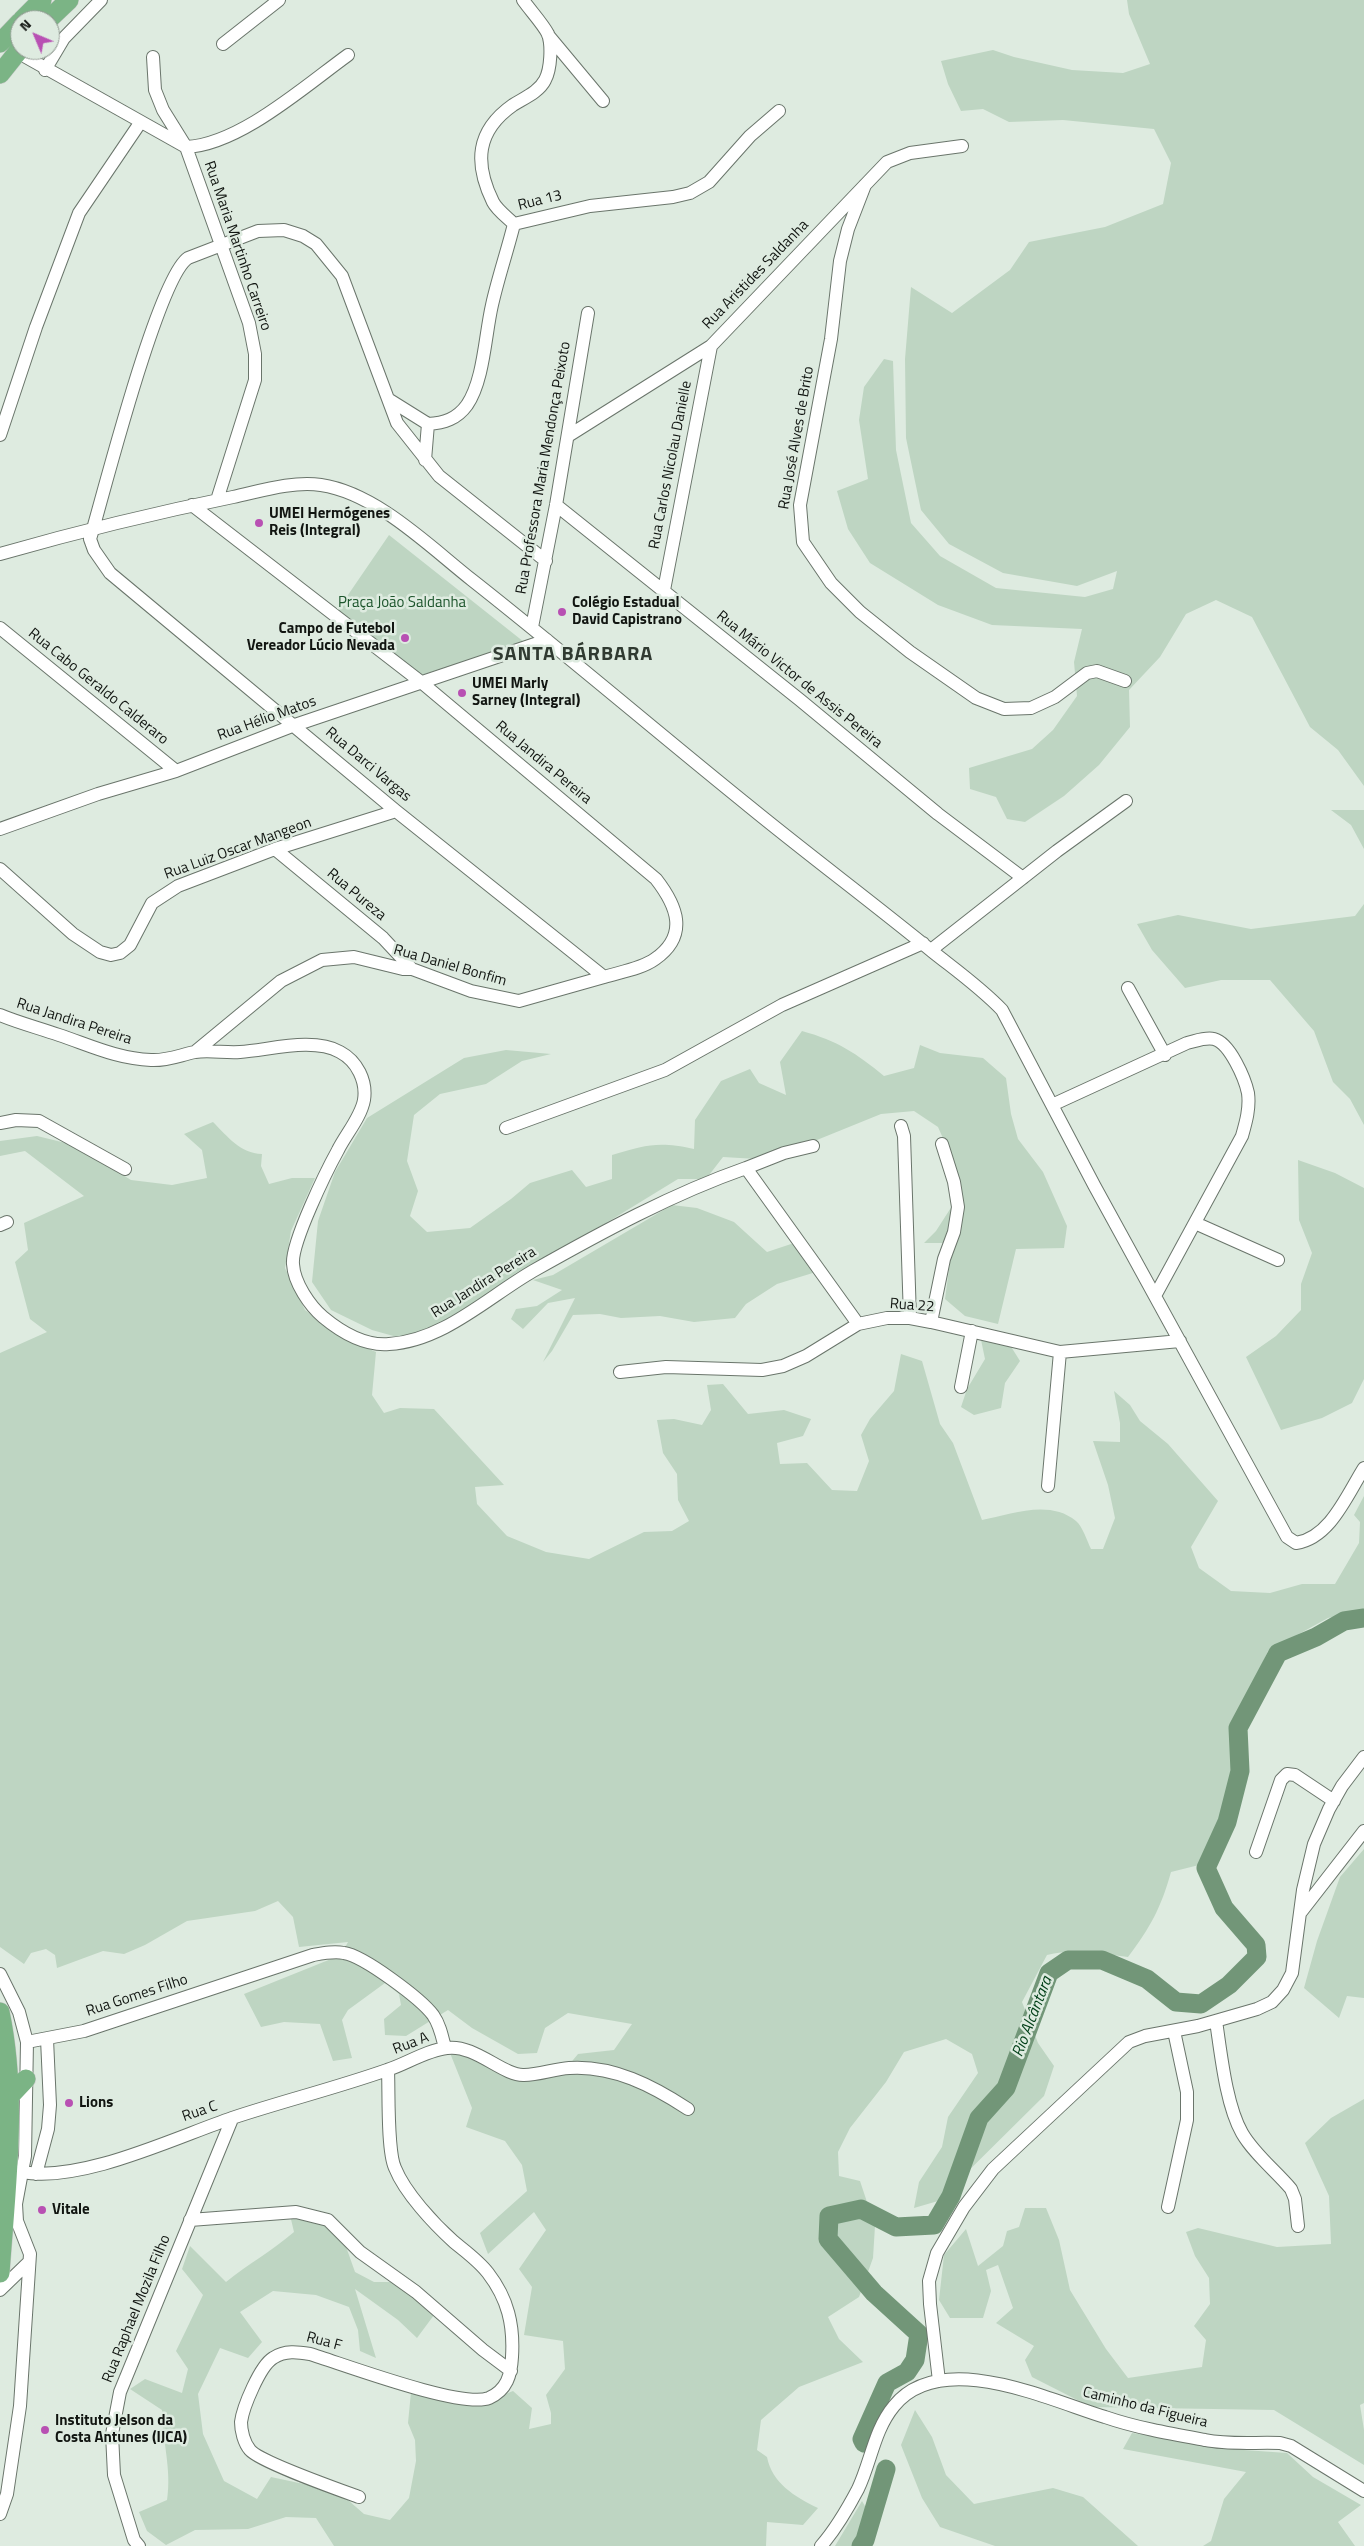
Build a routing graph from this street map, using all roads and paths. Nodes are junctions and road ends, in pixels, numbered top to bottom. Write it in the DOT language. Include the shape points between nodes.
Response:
graph roads {
  1 [pos="42,0"];
  2 [pos="69,0"];
  3 [pos="101,0"];
  4 [pos="279,0"];
  5 [pos="523,0"];
  6 [pos="32,10"];
  7 [pos="58,10"];
  8 [pos="10,33"];
  9 [pos="548,35"];
  10 [pos="0,43"];
  11 [pos="223,44"];
  12 [pos="348,55"];
  13 [pos="154,57"];
  14 [pos="11,60"];
  15 [pos="31,60"];
  16 [pos="45,70"];
  17 [pos="0,74"];
  18 [pos="603,102"];
  19 [pos="779,111"];
  20 [pos="140,123"];
  21 [pos="962,146"];
  22 [pos="186,147"];
  23 [pos="865,185"];
  24 [pos="514,224"];
  25 [pos="221,244"];
  26 [pos="588,313"];
  27 [pos="711,346"];
  28 [pos="388,399"];
  29 [pos="428,424"];
  30 [pos="0,435"];
  31 [pos="568,436"];
  32 [pos="425,460"];
  33 [pos="217,500"];
  34 [pos="192,505"];
  35 [pos="556,505"];
  36 [pos="93,528"];
  37 [pos="0,554"];
  38 [pos="546,561"];
  39 [pos="664,590"];
  40 [pos="532,627"];
  41 [pos="0,628"];
  42 [pos="547,640"];
  43 [pos="1125,681"];
  44 [pos="421,682"];
  45 [pos="295,725"];
  46 [pos="176,771"];
  47 [pos="1126,800"];
  48 [pos="396,811"];
  49 [pos="0,829"];
  50 [pos="276,850"];
  51 [pos="0,869"];
  52 [pos="1022,878"];
  53 [pos="927,946"];
  54 [pos="412,969"];
  55 [pos="604,977"];
  56 [pos="1128,988"];
  57 [pos="0,1015"];
  58 [pos="195,1052"];
  59 [pos="1165,1055"];
  60 [pos="1052,1106"];
  61 [pos="0,1123"];
  62 [pos="901,1126"];
  63 [pos="506,1128"];
  64 [pos="942,1144"];
  65 [pos="814,1146"];
  66 [pos="746,1168"];
  67 [pos="125,1169"];
  68 [pos="1195,1223"];
  69 [pos="1278,1260"];
  70 [pos="1155,1296"];
  71 [pos="910,1318"];
  72 [pos="932,1322"];
  73 [pos="858,1324"];
  74 [pos="972,1331"];
  75 [pos="1180,1341"];
  76 [pos="1060,1352"];
  77 [pos="620,1372"];
  78 [pos="961,1386"];
  79 [pos="1364,1468"];
  80 [pos="1048,1486"];
  81 [pos="1364,1758"];
  82 [pos="1334,1800"];
  83 [pos="1364,1830"];
  84 [pos="1256,1852"];
  85 [pos="1301,1912"];
  86 [pos="0,1974"];
  87 [pos="0,2012"];
  88 [pos="1216,2020"];
  89 [pos="1174,2031"];
  90 [pos="48,2039"];
  91 [pos="27,2042"];
  92 [pos="445,2048"];
  93 [pos="388,2070"];
  94 [pos="26,2079"];
  95 [pos="10,2096"];
  96 [pos="688,2109"];
  97 [pos="232,2118"];
  98 [pos="22,2172"];
  99 [pos="36,2174"];
  100 [pos="11,2204"];
  101 [pos="1168,2207"];
  102 [pos="190,2220"];
  103 [pos="1298,2226"];
  104 [pos="29,2262"];
  105 [pos="0,2273"];
  106 [pos="0,2290"];
  107 [pos="511,2371"];
  108 [pos="939,2382"];
  109 [pos="1364,2491"];
  110 [pos="359,2497"];
  111 [pos="0,2514"];
  112 [pos="139,2546"];
  113 [pos="821,2546"];
  1 -- 6 [label="highway"];
  2 -- 7 [label="highway"];
  3 -- 16 [label="street" via="64,38"];
  4 -- 11 [label="street"];
  5 -- 9 [label="street"];
  8 -- 10 [label="highway"];
  9 -- 18 [label="street"];
  9 -- 24 [label="street" via="550,56 546,79 499,118 485,134 480,150 494,203"];
  12 -- 22 [label="street" via="247,127 201,147"];
  13 -- 22 [label="street, Rua Maria Martinho Carreiro" via="155,90 163,110"];
  14 -- 17 [label="highway"];
  15 -- 16 [label="street"];
  16 -- 20 [label="street"];
  19 -- 24 [label="street, Rua 13" via="750,136 709,182 690,193 590,206"];
  20 -- 22 [label="street"];
  20 -- 30 [label="street" via="79,213"];
  21 -- 23 [label="street, Rua Aristides Saldanha" via="910,153 887,162"];
  22 -- 25 [label="street, Rua Maria Martinho Carreiro"];
  23 -- 27 [label="street, Rua Aristides Saldanha"];
  23 -- 43 [label="street, Rua José Alves de Brito" via="840,261 831,339 800,505 803,542 831,583 860,612 976,698 1004,709 1031,708 1055,697 1087,673 1097,671"];
  24 -- 29 [label="street, Rua 13" via="491,306 474,393 457,416 444,423"];
  25 -- 28 [label="street" via="258,231 284,230 316,244 342,276"];
  25 -- 33 [label="street, Rua Maria Martinho Carreiro" via="249,323 255,354 255,380"];
  25 -- 36 [label="street" via="183,261 171,280 160,305"];
  26 -- 31 [label="street, Rua Professora Maria Mendonça Peixoto"];
  27 -- 31 [label="street, Rua Aristides Saldanha"];
  27 -- 39 [label="street, Rua Carlos Nicolau Danielle"];
  28 -- 29 [label="street"];
  28 -- 32 [label="street" via="397,422"];
  29 -- 32 [label="street"];
  31 -- 35 [label="street, Rua Professora Maria Mendonça Peixoto"];
  32 -- 38 [label="street" via="439,476"];
  33 -- 34 [label="street"];
  33 -- 40 [label="street" via="299,484 346,491 397,521"];
  34 -- 36 [label="street"];
  34 -- 44 [label="street, Rua Jandira Pereira"];
  35 -- 38 [label="street, Rua Professora Maria Mendonça Peixoto"];
  35 -- 39 [label="street, Rua Mário Victor de Assis Pereira"];
  36 -- 37 [label="street"];
  36 -- 45 [label="street, Rua Darci Vargas" via="90,539 94,550 110,573"];
  38 -- 40 [label="street, Rua Professora Maria Mendonça Peixoto"];
  39 -- 52 [label="street, Rua Mário Victor de Assis Pereira" via="938,814"];
  40 -- 42 [label="street"];
  41 -- 46 [label="street, Rua Cabo Geraldo Calderaro"];
  42 -- 44 [label="street, Rua Hélio Matos"];
  42 -- 53 [label="street" via="751,808"];
  44 -- 45 [label="street, Rua Hélio Matos"];
  44 -- 55 [label="street, Rua Jandira Pereira" via="656,880 668,895 676,910 677,928 670,944 655,959"];
  45 -- 46 [label="street, Rua Hélio Matos"];
  45 -- 48 [label="street, Rua Darci Vargas"];
  46 -- 49 [label="street, Rua Hélio Matos" via="98,794"];
  47 -- 52 [label="street"];
  48 -- 50 [label="street, Rua Luiz Oscar Mangeon"];
  48 -- 55 [label="street, Rua Darci Vargas"];
  50 -- 51 [label="street, Rua Luiz Oscar Mangeon" via="164,894 152,903 130,945 111,955 100,952 73,934"];
  50 -- 54 [label="street, Rua Pureza" via="383,938"];
  52 -- 53 [label="street"];
  53 -- 60 [label="street" via="1002,1010"];
  53 -- 63 [label="street" via="782,1005 665,1070"];
  54 -- 55 [label="street, Rua Daniel Bonfim" via="471,991 520,1001"];
  54 -- 58 [label="street, Rua Daniel Bonfim" via="354,957 322,960 281,981"];
  56 -- 59 [label="street"];
  57 -- 58 [label="street, Rua Jandira Pereira" via="127,1058 177,1058"];
  58 -- 66 [label="street, Rua Jandira Pereira" via="239,1052 303,1044 339,1051 356,1065 365,1098 320,1186 299,1236 292,1264 315,1311 338,1330 375,1344 421,1338 445,1328 568,1251 659,1203"];
  59 -- 60 [label="street"];
  59 -- 68 [label="street" via="1187,1043 1215,1039 1234,1058 1248,1093 1248,1115 1242,1136"];
  60 -- 70 [label="street"];
  61 -- 67 [label="street" via="39,1121"];
  62 -- 71 [label="street" via="904,1136"];
  64 -- 72 [label="street" via="958,1207"];
  65 -- 66 [label="street, Rua Jandira Pereira" via="784,1153"];
  66 -- 73 [label="street"];
  68 -- 69 [label="street"];
  68 -- 70 [label="street"];
  70 -- 75 [label="street"];
  71 -- 72 [label="street, Rua 22"];
  71 -- 73 [label="street, Rua 22" via="887,1318"];
  72 -- 74 [label="street, Rua 22"];
  73 -- 77 [label="street, Rua 22" via="806,1356 783,1366 762,1370 666,1367"];
  74 -- 76 [label="street, Rua 22"];
  74 -- 78 [label="street"];
  75 -- 76 [label="street, Rua 22"];
  75 -- 79 [label="street" via="1287,1537 1296,1543 1320,1534"];
  76 -- 80 [label="street"];
  81 -- 82 [label="street"];
  82 -- 84 [label="street" via="1295,1775 1287,1774 1281,1780"];
  82 -- 85 [label="street" via="1314,1844"];
  83 -- 85 [label="street"];
  85 -- 88 [label="street" via="1292,1972 1283,1990 1272,2002 1257,2009"];
  86 -- 91 [label="street" via="19,2012"];
  87 -- 95 [label="highway"];
  88 -- 89 [label="street"];
  88 -- 103 [label="street" via="1224,2073 1238,2122 1243,2134 1291,2189"];
  89 -- 101 [label="street" via="1186,2092 1187,2120"];
  89 -- 108 [label="street" via="1145,2036 1129,2042 1117,2052 993,2169 964,2207 937,2253 929,2281"];
  90 -- 91 [label="street, Rua Gomes Filho"];
  90 -- 92 [label="street, Rua Gomes Filho" via="330,1952 361,1959 422,2003 439,2024"];
  90 -- 99 [label="street" via="48,2129"];
  91 -- 94 [label="street"];
  92 -- 93 [label="street, Rua A"];
  92 -- 96 [label="street" via="462,2048 520,2075 568,2068 600,2070 643,2082"];
  93 -- 97 [label="street, Rua C"];
  93 -- 107 [label="street, Rua F" via="394,2167 410,2193 445,2233 487,2271 503,2296 514,2333"];
  94 -- 95 [label="highway"];
  94 -- 98 [label="street"];
  95 -- 100 [label="highway"];
  97 -- 99 [label="street, Rua C" via="90,2167 60,2174"];
  97 -- 102 [label="street, Rua Raphael Mozila Filho"];
  98 -- 99 [label="street, Rua C"];
  98 -- 100 [label="street"];
  100 -- 104 [label="street" via="29,2247"];
  100 -- 105 [label="highway"];
  102 -- 107 [label="street" via="296,2212 328,2220 360,2252 416,2292"];
  102 -- 112 [label="street, Rua Raphael Mozila Filho" via="132,2359 120,2392 112,2434 114,2475 134,2540"];
  104 -- 106 [label="street"];
  104 -- 111 [label="street" via="20,2406 7,2494"];
  107 -- 110 [label="street, Rua F" via="507,2384 498,2393 471,2400 407,2385 296,2351 272,2358 259,2375 241,2420 244,2439 250,2450 280,2466"];
  108 -- 109 [label="street, Caminho da Figueira" via="970,2379 999,2384 1107,2418 1207,2441 1280,2443 1299,2450"];
  108 -- 113 [label="street, Caminho da Figueira" via="910,2391 894,2405 877,2436 858,2488"];
}
